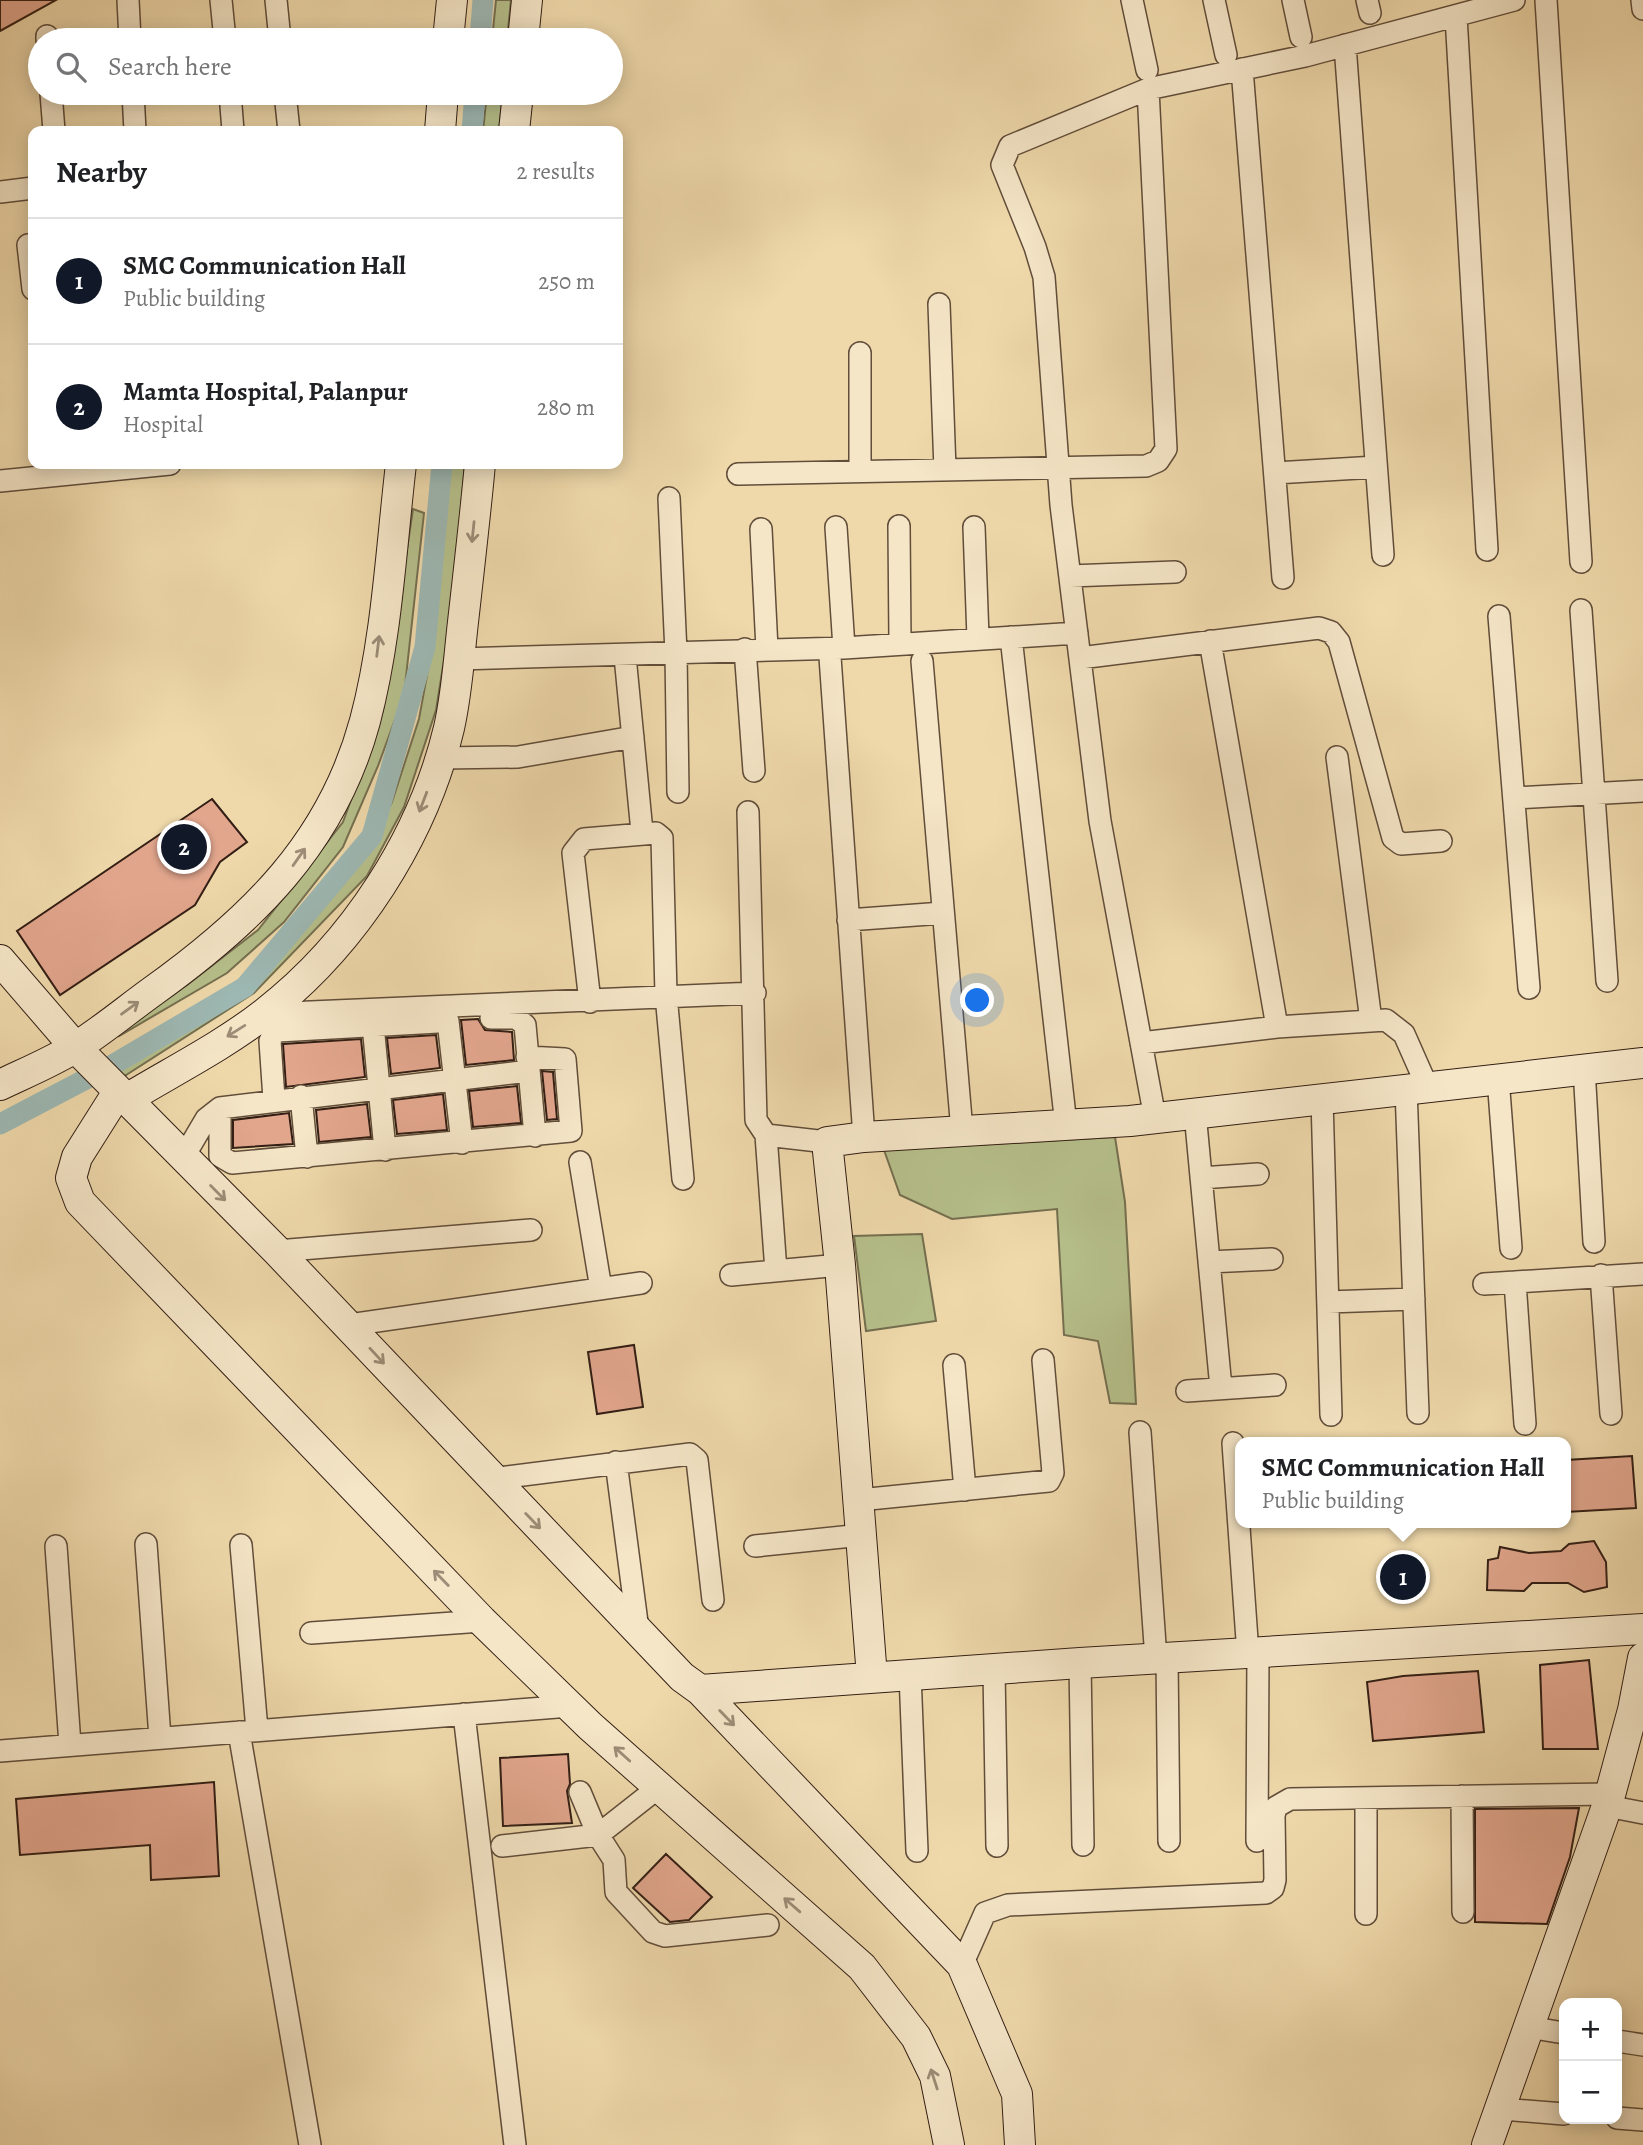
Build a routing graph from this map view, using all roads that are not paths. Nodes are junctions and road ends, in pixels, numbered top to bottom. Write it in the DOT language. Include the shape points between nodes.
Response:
graph roads {
  1 [pos="128,0"];
  2 [pos="221,0"];
  3 [pos="276,0"];
  4 [pos="452,0"];
  5 [pos="527,0"];
  6 [pos="1132,0"];
  7 [pos="1214,0"];
  8 [pos="1293,0"];
  9 [pos="1514,0"];
  10 [pos="1546,0"];
  11 [pos="1642,0"];
  12 [pos="1643,9"];
  13 [pos="1456,16"];
  14 [pos="129,28"];
  15 [pos="224,28"];
  16 [pos="279,28"];
  17 [pos="449,28"];
  18 [pos="524,28"];
  19 [pos="1301,37"];
  20 [pos="1345,45"];
  21 [pos="1226,55"];
  22 [pos="1242,69"];
  23 [pos="1147,80"];
  24 [pos="52,105"];
  25 [pos="134,105"];
  26 [pos="231,105"];
  27 [pos="286,105"];
  28 [pos="442,105"];
  29 [pos="517,105"];
  30 [pos="54,126"];
  31 [pos="135,126"];
  32 [pos="233,126"];
  33 [pos="288,126"];
  34 [pos="440,126"];
  35 [pos="515,126"];
  36 [pos="28,189"];
  37 [pos="0,192"];
  38 [pos="27,245"];
  39 [pos="28,252"];
  40 [pos="939,304"];
  41 [pos="860,352"];
  42 [pos="1376,467"];
  43 [pos="1058,468"];
  44 [pos="75,469"];
  45 [pos="400,469"];
  46 [pos="480,469"];
  47 [pos="57,470"];
  48 [pos="945,470"];
  49 [pos="860,471"];
  50 [pos="1275,473"];
  51 [pos="737,474"];
  52 [pos="0,481"];
  53 [pos="668,498"];
  54 [pos="899,526"];
  55 [pos="836,527"];
  56 [pos="974,527"];
  57 [pos="761,529"];
  58 [pos="1486,550"];
  59 [pos="1383,555"];
  60 [pos="1581,562"];
  61 [pos="1175,572"];
  62 [pos="1070,576"];
  63 [pos="1283,578"];
  64 [pos="1581,610"];
  65 [pos="1499,616"];
  66 [pos="1077,633"];
  67 [pos="1011,637"];
  68 [pos="978,638"];
  69 [pos="1210,641"];
  70 [pos="901,643"];
  71 [pos="745,649"];
  72 [pos="767,649"];
  73 [pos="676,653"];
  74 [pos="837,653"];
  75 [pos="625,656"];
  76 [pos="1080,658"];
  77 [pos="459,659"];
  78 [pos="922,661"];
  79 [pos="633,737"];
  80 [pos="1337,757"];
  81 [pos="441,758"];
  82 [pos="754,771"];
  83 [pos="1643,791"];
  84 [pos="678,792"];
  85 [pos="1594,794"];
  86 [pos="1514,798"];
  87 [pos="748,812"];
  88 [pos="642,832"];
  89 [pos="1441,841"];
  90 [pos="943,913"];
  91 [pos="849,920"];
  92 [pos="0,960"];
  93 [pos="1607,981"];
  94 [pos="1530,988"];
  95 [pos="755,993"];
  96 [pos="666,996"];
  97 [pos="590,1002"];
  98 [pos="264,1014"];
  99 [pos="448,1021"];
  100 [pos="1371,1021"];
  101 [pos="373,1026"];
  102 [pos="1277,1027"];
  103 [pos="1141,1043"];
  104 [pos="1643,1063"];
  105 [pos="528,1064"];
  106 [pos="1584,1068"];
  107 [pos="102,1075"];
  108 [pos="1498,1078"];
  109 [pos="455,1079"];
  110 [pos="0,1085"];
  111 [pos="379,1088"];
  112 [pos="1417,1088"];
  113 [pos="300,1096"];
  114 [pos="274,1099"];
  115 [pos="1322,1099"];
  116 [pos="220,1108"];
  117 [pos="1195,1113"];
  118 [pos="1154,1118"];
  119 [pos="1066,1125"];
  120 [pos="962,1131"];
  121 [pos="766,1135"];
  122 [pos="535,1136"];
  123 [pos="864,1137"];
  124 [pos="827,1142"];
  125 [pos="462,1143"];
  126 [pos="385,1150"];
  127 [pos="307,1157"];
  128 [pos="183,1158"];
  129 [pos="580,1161"];
  130 [pos="1258,1174"];
  131 [pos="1201,1178"];
  132 [pos="683,1179"];
  133 [pos="531,1230"];
  134 [pos="1594,1242"];
  135 [pos="1511,1248"];
  136 [pos="277,1251"];
  137 [pos="1272,1259"];
  138 [pos="1209,1262"];
  139 [pos="840,1265"];
  140 [pos="776,1271"];
  141 [pos="1643,1274"];
  142 [pos="731,1275"];
  143 [pos="1601,1275"];
  144 [pos="1515,1282"];
  145 [pos="641,1283"];
  146 [pos="1484,1284"];
  147 [pos="601,1289"];
  148 [pos="1414,1299"];
  149 [pos="1328,1301"];
  150 [pos="349,1325"];
  151 [pos="1043,1360"];
  152 [pos="954,1365"];
  153 [pos="1275,1385"];
  154 [pos="1221,1388"];
  155 [pos="1186,1391"];
  156 [pos="1418,1413"];
  157 [pos="1611,1414"];
  158 [pos="1331,1415"];
  159 [pos="1525,1424"];
  160 [pos="1140,1432"];
  161 [pos="1233,1443"];
  162 [pos="616,1462"];
  163 [pos="1235,1464"];
  164 [pos="491,1479"];
  165 [pos="965,1490"];
  166 [pos="859,1500"];
  167 [pos="1241,1528"];
  168 [pos="862,1535"];
  169 [pos="146,1544"];
  170 [pos="241,1545"];
  171 [pos="56,1546"];
  172 [pos="755,1546"];
  173 [pos="713,1600"];
  174 [pos="482,1621"];
  175 [pos="1643,1629"];
  176 [pos="638,1630"];
  177 [pos="312,1633"];
  178 [pos="1253,1654"];
  179 [pos="1161,1658"];
  180 [pos="1643,1658"];
  181 [pos="1080,1663"];
  182 [pos="994,1670"];
  183 [pos="911,1674"];
  184 [pos="872,1677"];
  185 [pos="700,1690"];
  186 [pos="570,1706"];
  187 [pos="1638,1711"];
  188 [pos="464,1714"];
  189 [pos="248,1731"];
  190 [pos="160,1738"];
  191 [pos="70,1745"];
  192 [pos="0,1751"];
  193 [pos="659,1787"];
  194 [pos="580,1792"];
  195 [pos="1462,1797"];
  196 [pos="1366,1798"];
  197 [pos="1609,1800"];
  198 [pos="1643,1813"];
  199 [pos="598,1835"];
  200 [pos="1169,1841"];
  201 [pos="1257,1841"];
  202 [pos="1083,1845"];
  203 [pos="502,1846"];
  204 [pos="997,1846"];
  205 [pos="917,1851"];
  206 [pos="1463,1912"];
  207 [pos="1366,1914"];
  208 [pos="768,1926"];
  209 [pos="962,1965"];
  210 [pos="1528,2027"];
  211 [pos="1559,2032"];
  212 [pos="1622,2042"];
  213 [pos="1643,2045"];
  214 [pos="1502,2109"];
  215 [pos="1559,2114"];
  216 [pos="1622,2118"];
  217 [pos="1643,2120"];
  218 [pos="310,2145"];
  219 [pos="514,2145"];
  220 [pos="949,2145"];
  221 [pos="1020,2145"];
  222 [pos="1487,2145"];
  1 -- 14 [label="street"];
  2 -- 15 [label="street"];
  3 -- 16 [label="street"];
  4 -- 17 [label="street"];
  5 -- 18 [label="street"];
  6 -- 23 [label="street"];
  7 -- 21 [label="street"];
  8 -- 19 [label="street"];
  9 -- 13 [label="street"];
  10 -- 60 [label="street"];
  11 -- 12 [label="street"];
  13 -- 20 [label="street"];
  13 -- 58 [label="street"];
  20 -- 22 [label="street"];
  20 -- 42 [label="street"];
  22 -- 23 [label="street"];
  22 -- 50 [label="street"];
  23 -- 43 [label="street" via="1010,146 1004,154 1002,164 1044,277"];
  23 -- 43 [label="street" via="1166,449 1158,461 1146,466"];
  24 -- 30 [label="street"];
  25 -- 31 [label="street"];
  26 -- 32 [label="street"];
  27 -- 33 [label="street"];
  28 -- 34 [label="street"];
  29 -- 35 [label="street"];
  36 -- 37 [label="street"];
  38 -- 39 [label="street"];
  40 -- 48 [label="street"];
  41 -- 49 [label="street"];
  42 -- 50 [label="street"];
  42 -- 59 [label="street"];
  43 -- 48 [label="street"];
  43 -- 62 [label="street"];
  44 -- 47 [label="street"];
  107 -- 45 [label="street, one-way" via="213,948 289,871 339,788 367,711 375,674"];
  46 -- 77 [label="street, one-way"];
  47 -- 52 [label="street"];
  48 -- 49 [label="street"];
  49 -- 51 [label="street"];
  50 -- 63 [label="street"];
  53 -- 73 [label="street"];
  54 -- 70 [label="street"];
  55 -- 74 [label="street"];
  56 -- 68 [label="street"];
  57 -- 72 [label="street"];
  61 -- 62 [label="street"];
  62 -- 66 [label="street"];
  64 -- 85 [label="street"];
  65 -- 86 [label="street"];
  66 -- 67 [label="street"];
  66 -- 76 [label="street"];
  67 -- 68 [label="street"];
  67 -- 119 [label="street"];
  68 -- 70 [label="street"];
  69 -- 76 [label="street"];
  69 -- 89 [label="street" via="1319,628 1331,632 1339,642 1390,833 1401,844"];
  69 -- 102 [label="street"];
  70 -- 74 [label="street"];
  71 -- 72 [label="street"];
  71 -- 73 [label="street"];
  71 -- 82 [label="street"];
  72 -- 74 [label="street"];
  73 -- 75 [label="street"];
  73 -- 84 [label="street"];
  74 -- 91 [label="street"];
  75 -- 77 [label="street"];
  75 -- 79 [label="street"];
  76 -- 103 [label="street" via="1100,821"];
  77 -- 81 [label="street"];
  78 -- 90 [label="street"];
  79 -- 81 [label="street" via="518,757"];
  79 -- 88 [label="street"];
  80 -- 100 [label="street"];
  81 -- 98 [label="street, one-way" via="414,827 386,875 329,953"];
  83 -- 85 [label="street"];
  85 -- 86 [label="street"];
  85 -- 93 [label="street"];
  86 -- 94 [label="street"];
  87 -- 95 [label="street"];
  88 -- 96 [label="street" via="662,838"];
  88 -- 97 [label="street" via="584,839 573,853"];
  90 -- 91 [label="street"];
  90 -- 120 [label="street"];
  91 -- 123 [label="street"];
  92 -- 107 [label="street"];
  95 -- 96 [label="street"];
  95 -- 121 [label="street" via="756,1120"];
  96 -- 97 [label="street"];
  96 -- 132 [label="street"];
  97 -- 98 [label="street"];
  98 -- 107 [label="street, one-way"];
  99 -- 101 [label="street"];
  99 -- 105 [label="street" via="516,1018 525,1025"];
  99 -- 109 [label="street"];
  100 -- 102 [label="street"];
  100 -- 112 [label="street" via="1386,1020 1404,1034"];
  101 -- 111 [label="street"];
  101 -- 114 [label="street" via="273,1034"];
  102 -- 103 [label="street"];
  103 -- 118 [label="street"];
  104 -- 106 [label="street"];
  105 -- 109 [label="street"];
  105 -- 122 [label="street"];
  105 -- 122 [label="street" via="560,1057 568,1065 571,1131"];
  106 -- 108 [label="street"];
  106 -- 134 [label="street"];
  107 -- 110 [label="street"];
  107 -- 128 [label="street"];
  174 -- 107 [label="street, one-way" via="80,1202 71,1178"];
  108 -- 112 [label="street"];
  108 -- 135 [label="street"];
  109 -- 111 [label="street"];
  109 -- 125 [label="street"];
  111 -- 113 [label="street"];
  111 -- 126 [label="street"];
  112 -- 115 [label="street"];
  112 -- 148 [label="street"];
  113 -- 114 [label="street"];
  113 -- 127 [label="street"];
  114 -- 116 [label="street"];
  115 -- 117 [label="street"];
  115 -- 149 [label="street"];
  116 -- 127 [label="street" via="220,1156 227,1162"];
  116 -- 128 [label="street" via="206,1119"];
  117 -- 118 [label="street"];
  117 -- 131 [label="street"];
  118 -- 119 [label="street"];
  119 -- 120 [label="street"];
  120 -- 123 [label="street"];
  121 -- 124 [label="street"];
  121 -- 140 [label="street"];
  122 -- 125 [label="street"];
  123 -- 124 [label="street"];
  124 -- 139 [label="street"];
  125 -- 126 [label="street"];
  126 -- 127 [label="street"];
  128 -- 136 [label="street, one-way"];
  129 -- 147 [label="street"];
  130 -- 131 [label="street"];
  131 -- 138 [label="street"];
  133 -- 136 [label="street"];
  136 -- 150 [label="street"];
  137 -- 138 [label="street"];
  138 -- 154 [label="street"];
  139 -- 140 [label="street"];
  139 -- 166 [label="street"];
  140 -- 142 [label="street"];
  141 -- 143 [label="street"];
  143 -- 144 [label="street"];
  143 -- 157 [label="street"];
  144 -- 146 [label="street"];
  144 -- 159 [label="street"];
  145 -- 147 [label="street"];
  147 -- 150 [label="street"];
  148 -- 149 [label="street"];
  148 -- 156 [label="street"];
  149 -- 158 [label="street"];
  150 -- 164 [label="street, one-way"];
  151 -- 165 [label="street" via="1053,1473 1049,1481"];
  152 -- 165 [label="street"];
  153 -- 154 [label="street"];
  154 -- 155 [label="street"];
  160 -- 179 [label="street"];
  161 -- 163 [label="street"];
  162 -- 164 [label="street"];
  162 -- 173 [label="street" via="684,1452 695,1456"];
  162 -- 176 [label="street"];
  164 -- 176 [label="street, one-way"];
  165 -- 166 [label="street"];
  166 -- 168 [label="street"];
  167 -- 178 [label="street"];
  168 -- 172 [label="street"];
  168 -- 184 [label="street"];
  169 -- 190 [label="street"];
  170 -- 189 [label="street"];
  171 -- 191 [label="street"];
  174 -- 177 [label="street"];
  174 -- 186 [label="street"];
  175 -- 178 [label="street"];
  176 -- 185 [label="street"];
  178 -- 179 [label="street"];
  178 -- 201 [label="street"];
  179 -- 181 [label="street"];
  179 -- 200 [label="street"];
  180 -- 187 [label="street"];
  181 -- 182 [label="street"];
  181 -- 202 [label="street"];
  182 -- 183 [label="street"];
  182 -- 204 [label="street"];
  183 -- 184 [label="street"];
  183 -- 205 [label="street"];
  184 -- 185 [label="street"];
  185 -- 209 [label="street, one-way"];
  186 -- 188 [label="street"];
  193 -- 186 [label="street, one-way"];
  187 -- 197 [label="street"];
  188 -- 189 [label="street"];
  188 -- 219 [label="street"];
  189 -- 190 [label="street"];
  189 -- 218 [label="street"];
  190 -- 191 [label="street"];
  191 -- 192 [label="street"];
  193 -- 199 [label="street"];
  220 -- 193 [label="street, one-way" via="935,2076 916,2037 862,1967"];
  194 -- 199 [label="street"];
  195 -- 196 [label="street"];
  195 -- 197 [label="street"];
  195 -- 206 [label="street"];
  196 -- 207 [label="street"];
  196 -- 209 [label="street" via="1290,1799 1276,1807 1275,1880 1266,1893 995,1908 978,1922"];
  197 -- 198 [label="street"];
  197 -- 210 [label="street"];
  199 -- 203 [label="street"];
  199 -- 208 [label="street" via="617,1866 616,1892 653,1932 665,1936"];
  209 -- 221 [label="street" via="1017,2094"];
  210 -- 211 [label="street"];
  210 -- 214 [label="street"];
  212 -- 213 [label="street"];
  214 -- 215 [label="street"];
  214 -- 222 [label="street"];
  216 -- 217 [label="street"];
}
